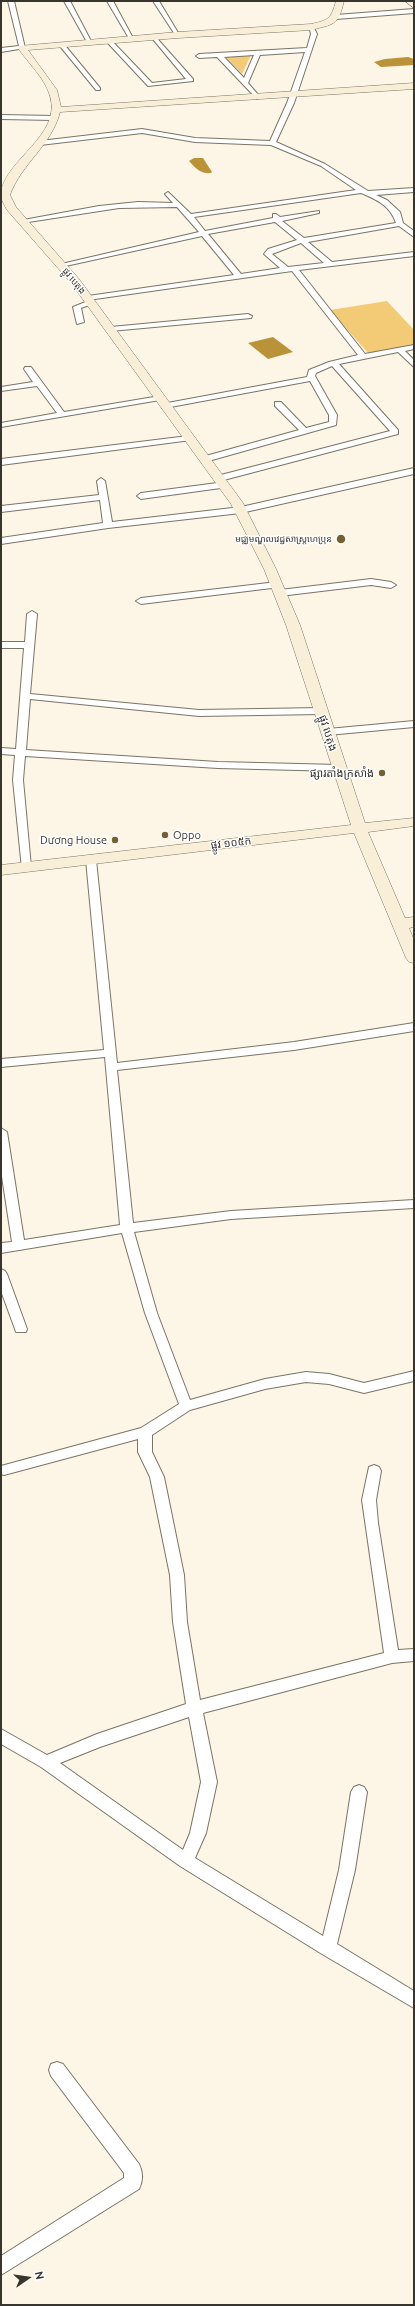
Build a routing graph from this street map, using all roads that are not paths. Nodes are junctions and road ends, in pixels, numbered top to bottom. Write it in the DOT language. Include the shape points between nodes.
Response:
graph roads {
  1 [pos="11,1"];
  2 [pos="67,1"];
  3 [pos="110,1"];
  4 [pos="156,1"];
  5 [pos="340,1"];
  6 [pos="409,1"];
  7 [pos="414,4"];
  8 [pos="414,11"];
  9 [pos="336,17"];
  10 [pos="311,27"];
  11 [pos="178,35"];
  12 [pos="154,37"];
  13 [pos="132,39"];
  14 [pos="109,41"];
  15 [pos="90,42"];
  16 [pos="60,44"];
  17 [pos="22,48"];
  18 [pos="1,50"];
  19 [pos="309,50"];
  20 [pos="258,52"];
  21 [pos="219,55"];
  22 [pos="199,56"];
  23 [pos="245,83"];
  24 [pos="414,86"];
  25 [pos="98,89"];
  26 [pos="294,94"];
  27 [pos="257,97"];
  28 [pos="54,114"];
  29 [pos="1,117"];
  30 [pos="40,143"];
  31 [pos="272,143"];
  32 [pos="5,184"];
  33 [pos="414,190"];
  34 [pos="366,192"];
  35 [pos="168,194"];
  36 [pos="271,204"];
  37 [pos="177,205"];
  38 [pos="317,212"];
  39 [pos="189,216"];
  40 [pos="277,220"];
  41 [pos="22,221"];
  42 [pos="400,224"];
  43 [pos="204,234"];
  44 [pos="414,235"];
  45 [pos="301,241"];
  46 [pos="410,255"];
  47 [pos="414,262"];
  48 [pos="330,264"];
  49 [pos="61,265"];
  50 [pos="291,269"];
  51 [pos="240,277"];
  52 [pos="90,300"];
  53 [pos="248,316"];
  54 [pos="80,322"];
  55 [pos="111,329"];
  56 [pos="414,347"];
  57 [pos="400,350"];
  58 [pos="363,358"];
  59 [pos="334,364"];
  60 [pos="414,365"];
  61 [pos="28,369"];
  62 [pos="312,378"];
  63 [pos="39,383"];
  64 [pos="1,389"];
  65 [pos="162,402"];
  66 [pos="278,404"];
  67 [pos="62,414"];
  68 [pos="1,426"];
  69 [pos="305,432"];
  70 [pos="188,438"];
  71 [pos="204,459"];
  72 [pos="1,462"];
  73 [pos="414,471"];
  74 [pos="101,481"];
  75 [pos="222,481"];
  76 [pos="141,496"];
  77 [pos="104,497"];
  78 [pos="1,510"];
  79 [pos="241,510"];
  80 [pos="108,525"];
  81 [pos="1,541"];
  82 [pos="391,585"];
  83 [pos="278,589"];
  84 [pos="141,601"];
  85 [pos="32,614"];
  86 [pos="1,645"];
  87 [pos="30,645"];
  88 [pos="26,696"];
  89 [pos="321,711"];
  90 [pos="414,724"];
  91 [pos="328,732"];
  92 [pos="1,752"];
  93 [pos="20,752"];
  94 [pos="338,768"];
  95 [pos="414,822"];
  96 [pos="359,828"];
  97 [pos="91,860"];
  98 [pos="26,867"];
  99 [pos="1,870"];
  100 [pos="414,922"];
  101 [pos="398,924"];
  102 [pos="414,958"];
  103 [pos="414,1027"];
  104 [pos="111,1053"];
  105 [pos="1,1063"];
  106 [pos="112,1067"];
  107 [pos="1,1132"];
  108 [pos="414,1204"];
  109 [pos="127,1228"];
  110 [pos="19,1245"];
  111 [pos="1,1248"];
  112 [pos="1,1274"];
  113 [pos="21,1329"];
  114 [pos="414,1376"];
  115 [pos="186,1406"];
  116 [pos="145,1432"];
  117 [pos="4,1470"];
  118 [pos="374,1471"];
  119 [pos="414,1656"];
  120 [pos="392,1657"];
  121 [pos="194,1708"];
  122 [pos="1,1736"];
  123 [pos="46,1762"];
  124 [pos="359,1792"];
  125 [pos="186,1861"];
  126 [pos="328,1948"];
  127 [pos="414,2000"];
  128 [pos="56,2070"];
  129 [pos="1,2266"];
  1 -- 17 [label="street"];
  2 -- 15 [label="street"];
  3 -- 13 [label="street"];
  4 -- 11 [label="street"];
  5 -- 9 [label="street"];
  6 -- 7 [label="street"];
  8 -- 9 [label="street"];
  9 -- 10 [label="street"];
  10 -- 11 [label="street"];
  10 -- 19 [label="street" via="314,34"];
  11 -- 12 [label="street"];
  12 -- 13 [label="street"];
  12 -- 14 [label="street" via="192,80 148,84"];
  13 -- 14 [label="street"];
  14 -- 15 [label="street"];
  15 -- 16 [label="street"];
  16 -- 17 [label="street"];
  16 -- 25 [label="street"];
  17 -- 18 [label="street"];
  17 -- 28 [label="street" via="55,98"];
  19 -- 20 [label="street"];
  19 -- 26 [label="street"];
  20 -- 21 [label="street"];
  20 -- 23 [label="street"];
  21 -- 22 [label="street"];
  21 -- 23 [label="street"];
  23 -- 27 [label="street"];
  24 -- 26 [label="street"];
  26 -- 27 [label="street"];
  26 -- 31 [label="street"];
  27 -- 28 [label="street"];
  28 -- 29 [label="street"];
  28 -- 30 [label="street, ផ្លូវ បេតុង"];
  30 -- 31 [label="street" via="142,131 195,140"];
  30 -- 32 [label="street, ផ្លូវ បេតុង"];
  31 -- 34 [label="street" via="322,165"];
  32 -- 41 [label="street, ផ្លូវ បេតុង" via="6,202"];
  33 -- 34 [label="street"];
  34 -- 36 [label="street"];
  34 -- 42 [label="street" via="390,205 396,212"];
  35 -- 37 [label="street"];
  36 -- 39 [label="street"];
  36 -- 40 [label="street"];
  37 -- 39 [label="street"];
  37 -- 41 [label="street" via="115,207"];
  38 -- 40 [label="street"];
  39 -- 43 [label="street"];
  40 -- 43 [label="street"];
  40 -- 45 [label="street"];
  41 -- 49 [label="street, ផ្លូវ បេតុង"];
  42 -- 44 [label="street"];
  42 -- 45 [label="street"];
  43 -- 49 [label="street"];
  43 -- 51 [label="street"];
  45 -- 48 [label="street"];
  45 -- 50 [label="street" via="280,246 268,254"];
  46 -- 47 [label="street"];
  46 -- 48 [label="street"];
  48 -- 50 [label="street"];
  49 -- 52 [label="street, ផ្លូវ បេតុង"];
  50 -- 51 [label="street"];
  50 -- 58 [label="street"];
  51 -- 52 [label="street"];
  52 -- 54 [label="street" via="77,307"];
  52 -- 55 [label="street, ផ្លូវ បេតុង"];
  53 -- 55 [label="street"];
  55 -- 65 [label="street, ផ្លូវ បេតុង"];
  56 -- 57 [label="street"];
  57 -- 58 [label="street"];
  57 -- 60 [label="street"];
  58 -- 59 [label="street"];
  59 -- 62 [label="street" via="317,368 312,372"];
  59 -- 75 [label="street" via="395,432"];
  61 -- 63 [label="street"];
  62 -- 65 [label="street"];
  62 -- 69 [label="street" via="334,422"];
  63 -- 64 [label="street"];
  63 -- 67 [label="street"];
  65 -- 67 [label="street"];
  65 -- 70 [label="street, ផ្លូវ បេតុង"];
  66 -- 69 [label="street"];
  67 -- 68 [label="street"];
  69 -- 71 [label="street"];
  70 -- 71 [label="street, ផ្លូវ បេតុង"];
  70 -- 72 [label="street"];
  71 -- 75 [label="street, ផ្លូវ បេតុង"];
  73 -- 79 [label="street"];
  74 -- 77 [label="street"];
  75 -- 76 [label="street"];
  75 -- 79 [label="street, ផ្លូវ បេតុង"];
  77 -- 78 [label="street"];
  77 -- 80 [label="street"];
  79 -- 80 [label="street"];
  79 -- 83 [label="street, ផ្លូវ បេតុង"];
  80 -- 81 [label="street"];
  82 -- 83 [label="street" via="371,582"];
  83 -- 84 [label="street"];
  83 -- 89 [label="street, ផ្លូវ បេតុង"];
  85 -- 87 [label="street"];
  86 -- 87 [label="street"];
  87 -- 88 [label="street"];
  88 -- 89 [label="street" via="199,713"];
  88 -- 93 [label="street"];
  89 -- 91 [label="street, ផ្លូវ បេតុង"];
  90 -- 91 [label="street"];
  91 -- 94 [label="street, ផ្លូវ បេតុង"];
  92 -- 93 [label="street"];
  93 -- 94 [label="street" via="218,765"];
  93 -- 98 [label="street" via="18,780"];
  94 -- 96 [label="street, ផ្លូវ បេតុង"];
  95 -- 96 [label="street, ផ្លូវ ១០៥ក"];
  96 -- 97 [label="street, ផ្លូវ ១០៥ក"];
  96 -- 101 [label="street, ផ្លូវ បេតុង"];
  97 -- 98 [label="street, ផ្លូវ ១០៥ក"];
  97 -- 104 [label="street"];
  98 -- 99 [label="street, ផ្លូវ ១០៥ក"];
  100 -- 101 [label="street"];
  101 -- 102 [label="street, ផ្លូវ បេតុង"];
  103 -- 106 [label="street" via="294,1046"];
  104 -- 105 [label="street"];
  104 -- 106 [label="street"];
  106 -- 109 [label="street"];
  107 -- 110 [label="street"];
  108 -- 109 [label="street" via="231,1215"];
  109 -- 110 [label="street"];
  109 -- 115 [label="street" via="151,1313"];
  110 -- 111 [label="street"];
  112 -- 113 [label="street"];
  114 -- 115 [label="street" via="364,1388 329,1379 289,1378"];
  115 -- 116 [label="street"];
  116 -- 117 [label="street"];
  116 -- 121 [label="street" via="145,1452 157,1477 178,1575 180,1622"];
  118 -- 120 [label="street" via="369,1500"];
  119 -- 120 [label="street"];
  120 -- 121 [label="street"];
  121 -- 123 [label="street" via="97,1741"];
  121 -- 125 [label="street" via="209,1782 198,1833"];
  122 -- 123 [label="street"];
  123 -- 125 [label="street"];
  124 -- 126 [label="street" via="347,1870"];
  125 -- 126 [label="street"];
  126 -- 127 [label="street"];
  128 -- 129 [label="street" via="133,2170 133,2183"];
}
